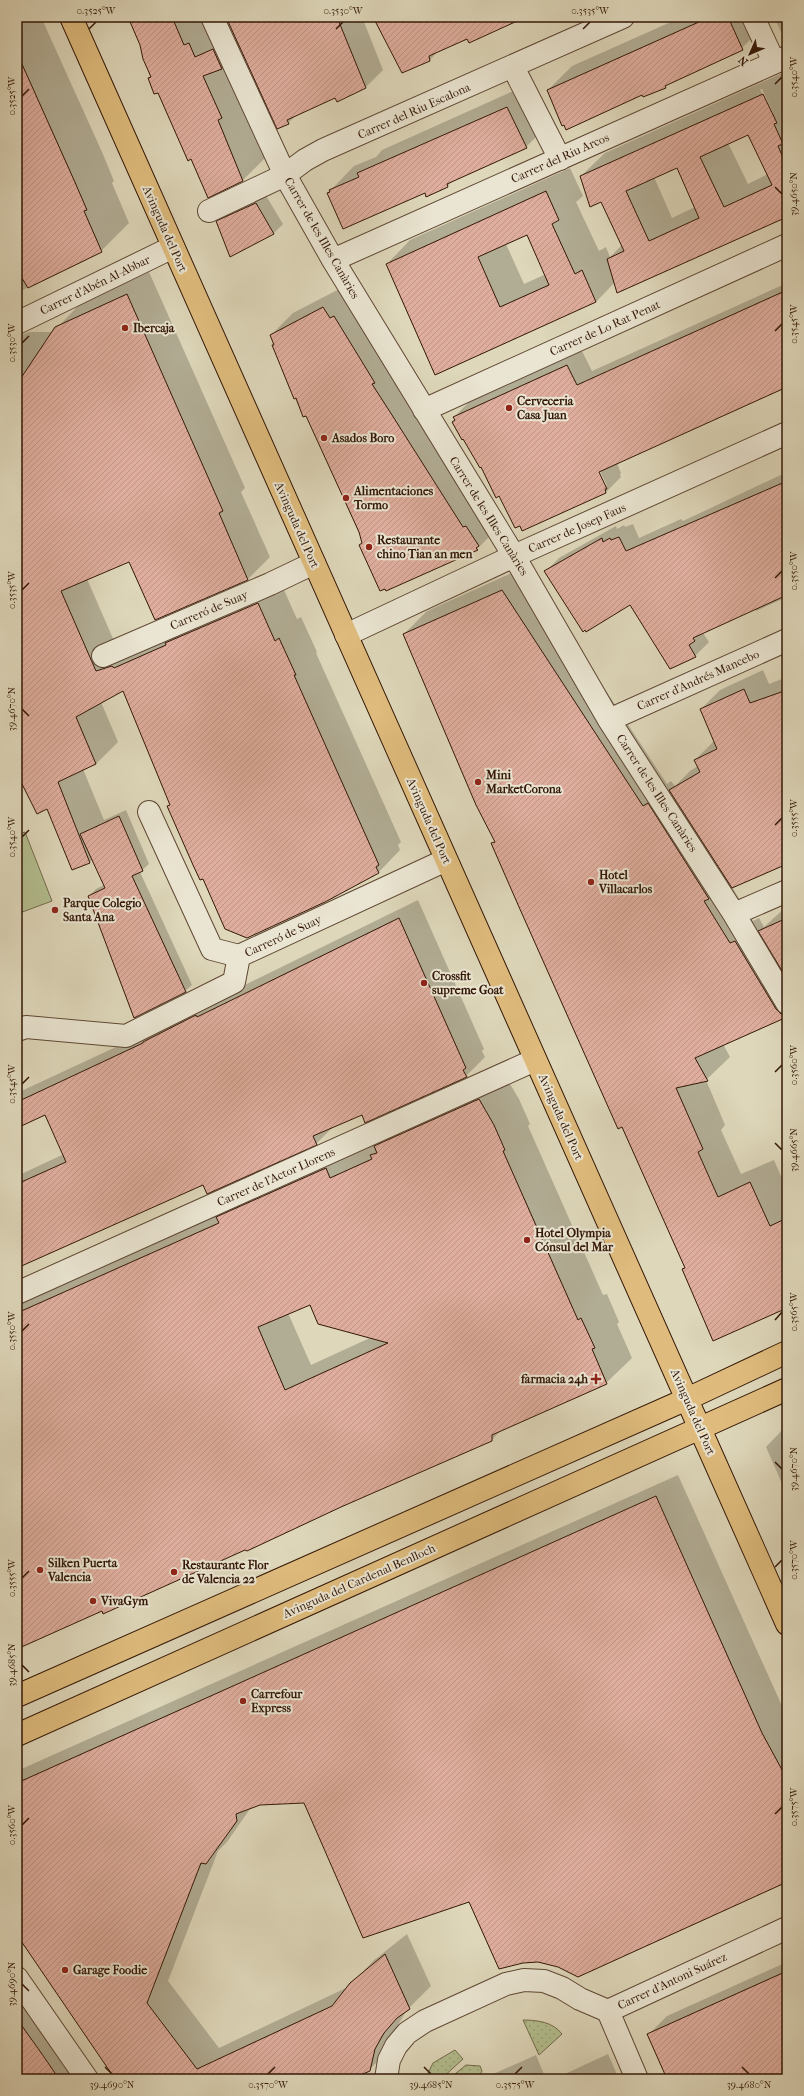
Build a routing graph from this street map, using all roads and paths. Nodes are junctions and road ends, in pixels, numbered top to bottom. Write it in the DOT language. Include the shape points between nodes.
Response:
graph roads {
  1 [pos="70,17"];
  2 [pos="212,17"];
  3 [pos="623,17"];
  4 [pos="753,17"];
  5 [pos="781,59"];
  6 [pos="513,67"];
  7 [pos="560,159"];
  8 [pos="285,175"];
  9 [pos="209,211"];
  10 [pos="787,245"];
  11 [pos="173,246"];
  12 [pos="333,260"];
  13 [pos="17,323"];
  14 [pos="424,410"];
  15 [pos="787,433"];
  16 [pos="514,556"];
  17 [pos="314,563"];
  18 [pos="346,635"];
  19 [pos="787,640"];
  20 [pos="103,656"];
  21 [pos="610,720"];
  22 [pos="149,812"];
  23 [pos="446,860"];
  24 [pos="787,890"];
  25 [pos="734,914"];
  26 [pos="239,956"];
  27 [pos="787,1003"];
  28 [pos="17,1030"];
  29 [pos="535,1060"];
  30 [pos="17,1294"];
  31 [pos="787,1352"];
  32 [pos="787,1389"];
  33 [pos="687,1399"];
  34 [pos="701,1428"];
  35 [pos="787,1624"];
  36 [pos="17,1696"];
  37 [pos="17,1735"];
  38 [pos="787,1928"];
  39 [pos="17,1978"];
  40 [pos="608,2011"];
  41 [pos="87,2079"];
  42 [pos="386,2079"];
  43 [pos="637,2079"];
  1 -- 11 [label="main road, Avinguda del Port"];
  2 -- 8 [label="street, Carrer de les Illes Canàries"];
  3 -- 6 [label="street, Carrer del Riu Escalona"];
  4 -- 5 [label="street"];
  5 -- 7 [label="street, Carrer del Riu Arcos"];
  6 -- 7 [label="street"];
  6 -- 8 [label="street, Carrer del Riu Escalona" via="323,150"];
  7 -- 12 [label="street, Carrer del Riu Arcos"];
  8 -- 9 [label="street, Carrer del Riu Escalona"];
  8 -- 12 [label="street, Carrer de les Illes Canàries"];
  10 -- 14 [label="street, Carrer de Lo Rat Penat"];
  11 -- 13 [label="street, Carrer d'Abén Al-Abbar"];
  11 -- 17 [label="main road, Avinguda del Port"];
  12 -- 14 [label="street, Carrer de les Illes Canàries"];
  14 -- 16 [label="street, Carrer de les Illes Canàries"];
  15 -- 16 [label="street, Carrer de Josep Faus"];
  16 -- 18 [label="street, Carrer de Josep Faus"];
  16 -- 21 [label="street, Carrer de les Illes Canàries"];
  17 -- 18 [label="main road, Avinguda del Port"];
  17 -- 20 [label="street, Carreró de Suay"];
  18 -- 23 [label="main road, Avinguda del Port"];
  19 -- 21 [label="street, Carrer d'Andrés Mancebo"];
  21 -- 25 [label="street, Carrer de les Illes Canàries"];
  22 -- 26 [label="street, Carreró de Suay" via="212,949"];
  23 -- 26 [label="street, Carreró de Suay"];
  23 -- 29 [label="main road, Avinguda del Port"];
  24 -- 25 [label="street"];
  25 -- 27 [label="street, Carrer de les Illes Canàries"];
  26 -- 28 [label="street" via="234,982 126,1036 26,1027"];
  29 -- 30 [label="street, Carrer de l'Actor Llorens"];
  29 -- 33 [label="main road, Avinguda del Port"];
  31 -- 33 [label="main road"];
  32 -- 34 [label="main road, Avinguda del Cardenal Benlloch"];
  33 -- 34 [label="main road, Avinguda del Port"];
  33 -- 36 [label="main road"];
  34 -- 35 [label="main road, Avinguda del Port"];
  34 -- 37 [label="main road, Avinguda del Cardenal Benlloch"];
  38 -- 40 [label="street, Carrer d'Antoni Suárez"];
  39 -- 41 [label="street"];
  40 -- 42 [label="street, Carrer d'Antoni Suárez" via="544,1981 524,1980 506,1984 425,2021 407,2033 389,2060"];
  40 -- 43 [label="street"];
}
